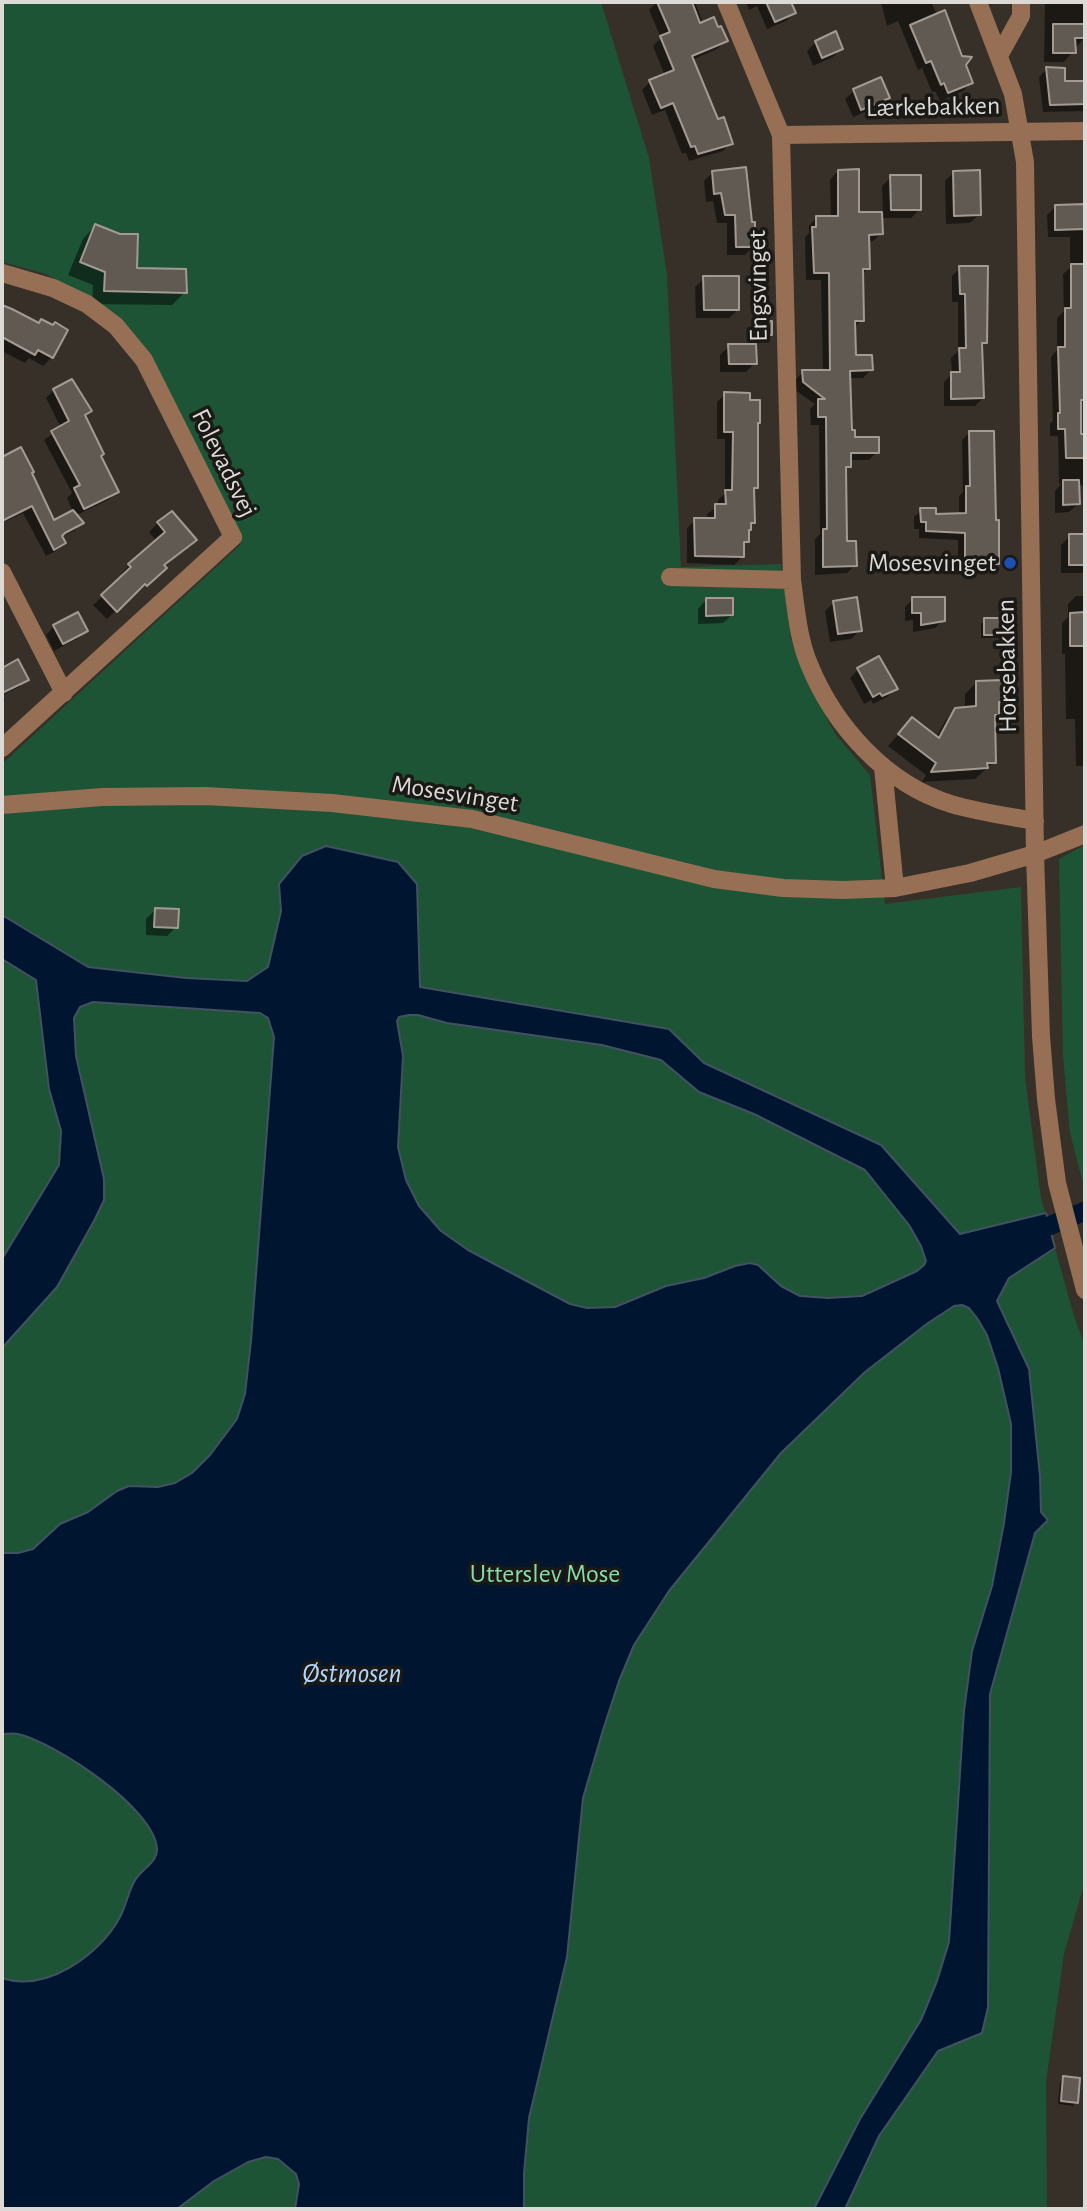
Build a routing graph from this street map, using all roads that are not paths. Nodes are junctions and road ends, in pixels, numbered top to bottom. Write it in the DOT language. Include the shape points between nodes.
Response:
graph roads {
  1 [pos="726,2"];
  2 [pos="978,2"];
  3 [pos="1021,2"];
  4 [pos="1000,54"];
  5 [pos="1085,131"];
  6 [pos="1021,132"];
  7 [pos="781,135"];
  8 [pos="2,273"];
  9 [pos="2,572"];
  10 [pos="670,578"];
  11 [pos="792,580"];
  12 [pos="64,693"];
  13 [pos="2,748"];
  14 [pos="883,768"];
  15 [pos="2,805"];
  16 [pos="1035,821"];
  17 [pos="1085,834"];
  18 [pos="1035,854"];
  19 [pos="895,888"];
  20 [pos="1085,1290"];
  1 -- 7 [label="street, Engsvinget"];
  2 -- 4 [label="street, Horsebakken"];
  3 -- 4 [label="street" via="1021,16"];
  4 -- 6 [label="street, Horsebakken"];
  5 -- 6 [label="street, Lærkebakken"];
  6 -- 7 [label="street, Lærkebakken"];
  6 -- 16 [label="street, Horsebakken" via="1026,176"];
  7 -- 11 [label="street, Engsvinget"];
  8 -- 12 [label="street, Folevadsvej" via="53,288 87,304 116,326 144,360 233,537"];
  9 -- 12 [label="street"];
  10 -- 11 [label="street"];
  11 -- 14 [label="street, Engsvinget" via="808,663 826,699"];
  12 -- 13 [label="street, Folevadsvej"];
  14 -- 16 [label="street, Engsvinget" via="948,803"];
  14 -- 19 [label="street"];
  15 -- 19 [label="street, Mosesvinget" via="192,796 332,803 472,819 713,879 783,888"];
  16 -- 18 [label="street, Horsebakken"];
  17 -- 18 [label="street, Mosesvinget"];
  18 -- 19 [label="street, Mosesvinget"];
  18 -- 20 [label="street, Horsebakken" via="1046,1099 1057,1183"];
}
